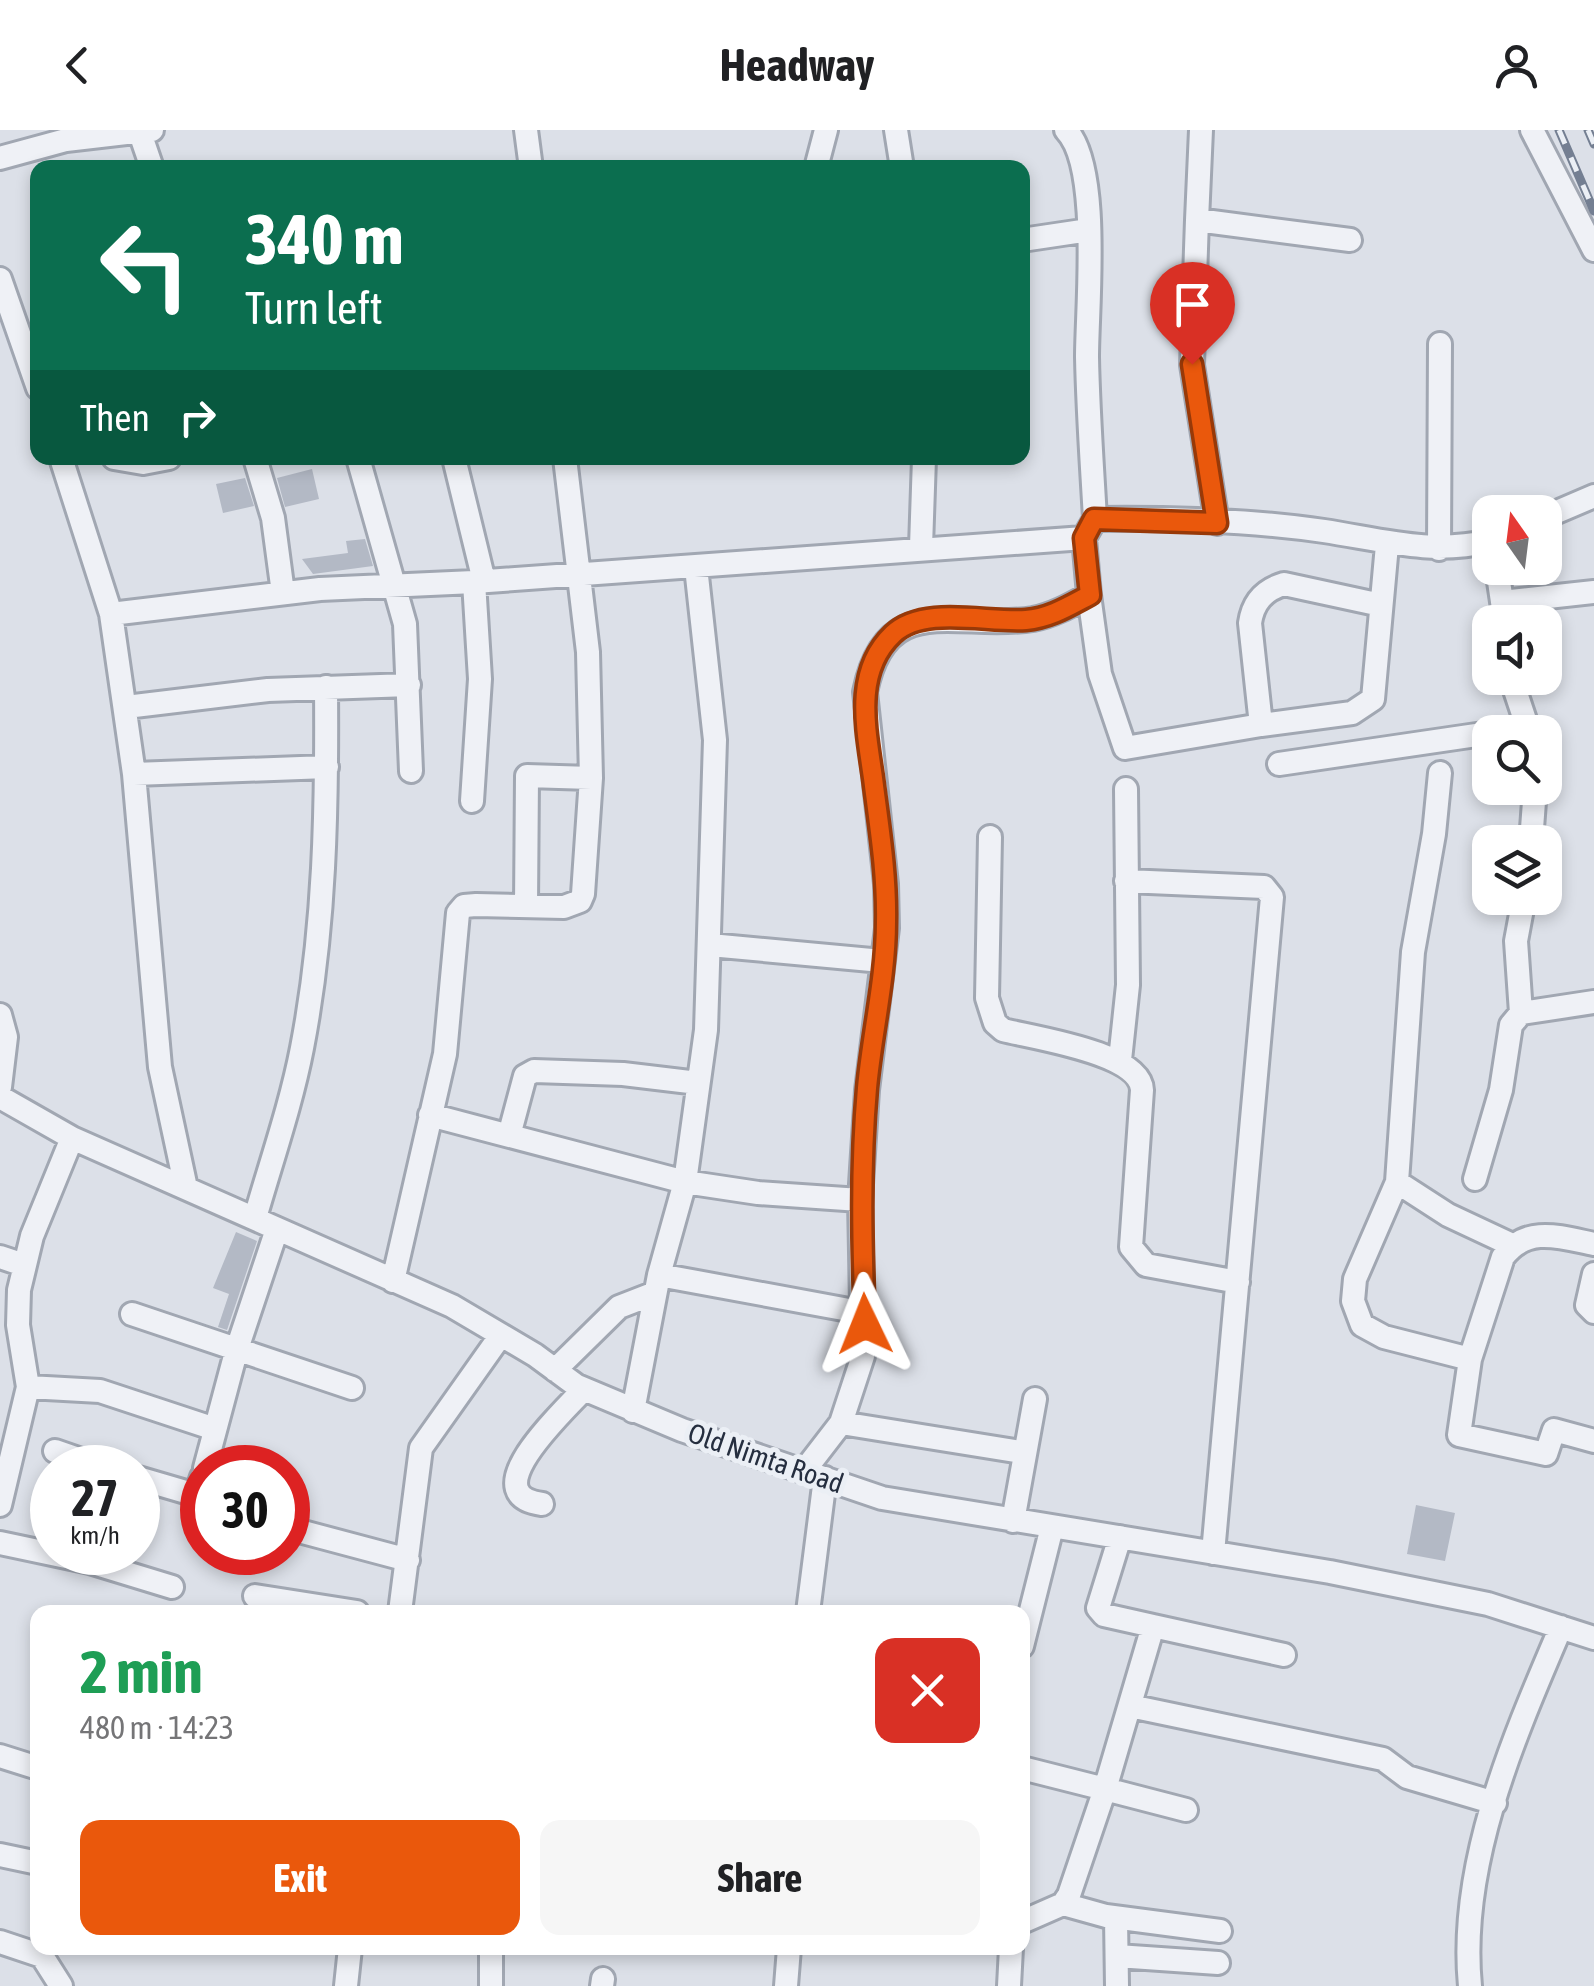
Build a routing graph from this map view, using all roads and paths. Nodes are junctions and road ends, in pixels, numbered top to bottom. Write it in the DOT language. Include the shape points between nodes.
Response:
graph roads {
  1 [pos="526,130"];
  2 [pos="826,130"];
  3 [pos="896,130"];
  4 [pos="1066,130"];
  5 [pos="1201,130"];
  6 [pos="1532,130"];
  7 [pos="144,131"];
  8 [pos="0,158"];
  9 [pos="150,160"];
  10 [pos="529,160"];
  11 [pos="818,160"];
  12 [pos="901,160"];
  13 [pos="1197,220"];
  14 [pos="1088,230"];
  15 [pos="1030,239"];
  16 [pos="1350,240"];
  17 [pos="1594,250"];
  18 [pos="0,279"];
  19 [pos="1440,344"];
  20 [pos="30,365"];
  21 [pos="68,465"];
  22 [pos="257,465"];
  23 [pos="360,465"];
  24 [pos="455,465"];
  25 [pos="566,465"];
  26 [pos="924,465"];
  27 [pos="1594,496"];
  28 [pos="1562,510"];
  29 [pos="1217,523"];
  30 [pos="1089,528"];
  31 [pos="1387,544"];
  32 [pos="1472,544"];
  33 [pos="921,547"];
  34 [pos="1439,549"];
  35 [pos="696,566"];
  36 [pos="581,572"];
  37 [pos="479,582"];
  38 [pos="396,585"];
  39 [pos="1594,592"];
  40 [pos="283,593"];
  41 [pos="1090,595"];
  42 [pos="1381,604"];
  43 [pos="1536,605"];
  44 [pos="112,614"];
  45 [pos="409,685"];
  46 [pos="326,687"];
  47 [pos="126,706"];
  48 [pos="1262,725"];
  49 [pos="1472,736"];
  50 [pos="1280,764"];
  51 [pos="326,767"];
  52 [pos="411,771"];
  53 [pos="1440,772"];
  54 [pos="134,774"];
  55 [pos="591,778"];
  56 [pos="1126,789"];
  57 [pos="472,802"];
  58 [pos="990,837"];
  59 [pos="1126,881"];
  60 [pos="526,906"];
  61 [pos="1521,915"];
  62 [pos="710,945"];
  63 [pos="882,960"];
  64 [pos="1594,1002"];
  65 [pos="1521,1013"];
  66 [pos="0,1014"];
  67 [pos="1120,1060"];
  68 [pos="698,1083"];
  69 [pos="0,1087"];
  70 [pos="0,1097"];
  71 [pos="430,1115"];
  72 [pos="510,1132"];
  73 [pos="72,1138"];
  74 [pos="1475,1178"];
  75 [pos="686,1182"];
  76 [pos="1397,1182"];
  77 [pos="186,1188"];
  78 [pos="860,1200"];
  79 [pos="255,1218"];
  80 [pos="277,1229"];
  81 [pos="1594,1244"];
  82 [pos="1512,1245"];
  83 [pos="0,1257"];
  84 [pos="24,1266"];
  85 [pos="1594,1274"];
  86 [pos="392,1281"];
  87 [pos="1238,1282"];
  88 [pos="657,1284"];
  89 [pos="864,1312"];
  90 [pos="1594,1312"];
  91 [pos="132,1314"];
  92 [pos="501,1334"];
  93 [pos="236,1352"];
  94 [pos="1470,1359"];
  95 [pos="556,1370"];
  96 [pos="28,1386"];
  97 [pos="352,1388"];
  98 [pos="583,1390"];
  99 [pos="1035,1398"];
  100 [pos="633,1411"];
  101 [pos="841,1423"];
  102 [pos="215,1430"];
  103 [pos="1594,1441"];
  104 [pos="211,1445"];
  105 [pos="1015,1451"];
  106 [pos="814,1475"];
  107 [pos="542,1504"];
  108 [pos="0,1505"];
  109 [pos="1013,1521"];
  110 [pos="1052,1527"];
  111 [pos="310,1534"];
  112 [pos="1120,1537"];
  113 [pos="0,1543"];
  114 [pos="1213,1553"];
  115 [pos="408,1560"];
  116 [pos="172,1588"];
  117 [pos="255,1596"];
  118 [pos="312,1605"];
  119 [pos="401,1605"];
  120 [pos="808,1605"];
  121 [pos="1030,1614"];
  122 [pos="1153,1626"];
  123 [pos="1561,1627"];
  124 [pos="1594,1638"];
  125 [pos="1284,1655"];
  126 [pos="1130,1706"];
  127 [pos="0,1756"];
  128 [pos="30,1765"];
  129 [pos="1030,1770"];
  130 [pos="1105,1789"];
  131 [pos="1496,1803"];
  132 [pos="1186,1810"];
  133 [pos="0,1856"];
  134 [pos="30,1862"];
  135 [pos="1064,1904"];
  136 [pos="1116,1918"];
  137 [pos="1030,1919"];
  138 [pos="1220,1930"];
  139 [pos="0,1942"];
  140 [pos="30,1952"];
  141 [pos="39,1955"];
  142 [pos="349,1955"];
  143 [pos="491,1955"];
  144 [pos="788,1955"];
  145 [pos="1011,1955"];
  146 [pos="1117,1956"];
  147 [pos="1218,1963"];
  148 [pos="61,1986"];
  149 [pos="346,1986"];
  150 [pos="491,1986"];
  151 [pos="786,1986"];
  152 [pos="1009,1986"];
  153 [pos="1117,1986"];
  154 [pos="1470,1986"];
  1 -- 10 [label="street"];
  2 -- 11 [label="street"];
  3 -- 12 [label="street"];
  4 -- 14 [label="street" via="1083,166"];
  5 -- 13 [label="street"];
  6 -- 17 [label="street"];
  7 -- 8 [label="street" via="66,140"];
  7 -- 9 [label="street"];
  13 -- 16 [label="street"];
  13 -- 29 [label="street" via="1192,364"];
  14 -- 15 [label="street"];
  14 -- 30 [label="street"];
  18 -- 20 [label="street"];
  19 -- 34 [label="street"];
  21 -- 44 [label="street"];
  22 -- 40 [label="street" via="273,518"];
  23 -- 38 [label="street"];
  24 -- 37 [label="street"];
  25 -- 36 [label="street"];
  26 -- 33 [label="street"];
  27 -- 28 [label="street"];
  29 -- 30 [label="street"];
  29 -- 31 [label="street"];
  30 -- 33 [label="street"];
  30 -- 41 [label="street"];
  31 -- 34 [label="street"];
  31 -- 42 [label="street"];
  32 -- 34 [label="street"];
  33 -- 35 [label="street"];
  35 -- 36 [label="street"];
  35 -- 62 [label="street" via="715,740"];
  36 -- 37 [label="street"];
  36 -- 55 [label="street"];
  37 -- 38 [label="street"];
  37 -- 57 [label="street"];
  38 -- 40 [label="street"];
  38 -- 45 [label="street"];
  39 -- 43 [label="street"];
  40 -- 44 [label="street"];
  41 -- 48 [label="street" via="1100,674 1125,748"];
  41 -- 63 [label="street" via="1028,620 916,620 897,630 870,666 866,729 886,884"];
  42 -- 48 [label="street" via="1375,687 1366,707"];
  42 -- 48 [label="street" via="1284,584 1268,589 1250,623"];
  44 -- 47 [label="street"];
  45 -- 46 [label="street"];
  45 -- 52 [label="street"];
  46 -- 47 [label="street"];
  46 -- 51 [label="street"];
  47 -- 54 [label="street"];
  49 -- 50 [label="street"];
  51 -- 54 [label="street"];
  51 -- 79 [label="street" via="312,992 297,1072"];
  53 -- 76 [label="street" via="1413,952"];
  54 -- 77 [label="street" via="160,1068"];
  55 -- 60 [label="street" via="580,901 564,908"];
  55 -- 60 [label="street" via="527,776"];
  56 -- 59 [label="street"];
  58 -- 67 [label="street" via="987,998 995,1022 1003,1030"];
  59 -- 67 [label="street" via="1128,985"];
  59 -- 87 [label="street" via="1264,886 1272,896"];
  60 -- 71 [label="street" via="464,906 458,913 451,1021"];
  61 -- 65 [label="street"];
  62 -- 63 [label="street"];
  62 -- 68 [label="street"];
  63 -- 78 [label="street"];
  64 -- 65 [label="street"];
  65 -- 74 [label="street" via="1511,1025 1501,1090"];
  66 -- 69 [label="street" via="6,1037"];
  67 -- 87 [label="street" via="1142,1081 1129,1234 1136,1258"];
  68 -- 72 [label="street" via="534,1071 520,1088"];
  68 -- 75 [label="street"];
  70 -- 73 [label="street, Old Nimta Road"];
  71 -- 72 [label="street"];
  71 -- 86 [label="street"];
  72 -- 75 [label="street"];
  73 -- 77 [label="street, Old Nimta Road"];
  73 -- 84 [label="street"];
  75 -- 78 [label="street"];
  75 -- 88 [label="street"];
  76 -- 82 [label="street"];
  76 -- 94 [label="street" via="1355,1279 1356,1316 1384,1337"];
  77 -- 79 [label="street, Old Nimta Road"];
  78 -- 89 [label="street"];
  79 -- 80 [label="street, Old Nimta Road"];
  80 -- 86 [label="street, Old Nimta Road"];
  80 -- 93 [label="street"];
  81 -- 82 [label="street" via="1547,1235"];
  82 -- 94 [label="street"];
  83 -- 84 [label="street"];
  84 -- 96 [label="street" via="18,1325"];
  85 -- 90 [label="street" via="1588,1305"];
  86 -- 92 [label="street, Old Nimta Road"];
  87 -- 114 [label="street"];
  88 -- 89 [label="street"];
  88 -- 95 [label="street" via="619,1307"];
  88 -- 100 [label="street"];
  89 -- 101 [label="street" via="863,1356"];
  91 -- 93 [label="street"];
  92 -- 95 [label="street, Old Nimta Road"];
  92 -- 115 [label="street" via="421,1448"];
  93 -- 97 [label="street"];
  93 -- 102 [label="street"];
  94 -- 103 [label="street" via="1459,1435 1546,1454 1554,1430"];
  95 -- 98 [label="street, Old Nimta Road"];
  96 -- 102 [label="street" via="100,1391"];
  96 -- 108 [label="street"];
  98 -- 100 [label="street, Old Nimta Road"];
  98 -- 107 [label="street" via="514,1476 517,1491"];
  99 -- 109 [label="street"];
  100 -- 106 [label="street, Old Nimta Road"];
  101 -- 105 [label="street"];
  101 -- 106 [label="street"];
  102 -- 104 [label="street"];
  106 -- 109 [label="street, Old Nimta Road" via="882,1498"];
  106 -- 120 [label="street"];
  109 -- 110 [label="street, Old Nimta Road"];
  110 -- 112 [label="street, Old Nimta Road"];
  110 -- 121 [label="street"];
  111 -- 115 [label="street"];
  112 -- 114 [label="street, Old Nimta Road"];
  112 -- 122 [label="street" via="1100,1613"];
  113 -- 116 [label="street"];
  114 -- 123 [label="street, Old Nimta Road" via="1488,1604"];
  115 -- 119 [label="street"];
  117 -- 118 [label="street"];
  122 -- 125 [label="street"];
  122 -- 126 [label="street"];
  123 -- 124 [label="street, Old Nimta Road"];
  123 -- 131 [label="street"];
  126 -- 130 [label="street"];
  126 -- 131 [label="street" via="1383,1760 1407,1777"];
  127 -- 128 [label="street"];
  129 -- 130 [label="street"];
  130 -- 132 [label="street"];
  130 -- 135 [label="street"];
  131 -- 154 [label="street" via="1468,1916"];
  133 -- 134 [label="street"];
  135 -- 136 [label="street"];
  135 -- 137 [label="street"];
  136 -- 138 [label="street"];
  136 -- 146 [label="street"];
  139 -- 140 [label="street"];
  141 -- 148 [label="street"];
  142 -- 149 [label="street"];
  143 -- 150 [label="street"];
  144 -- 151 [label="street"];
  145 -- 152 [label="street"];
  146 -- 147 [label="street"];
  146 -- 153 [label="street"];
}
